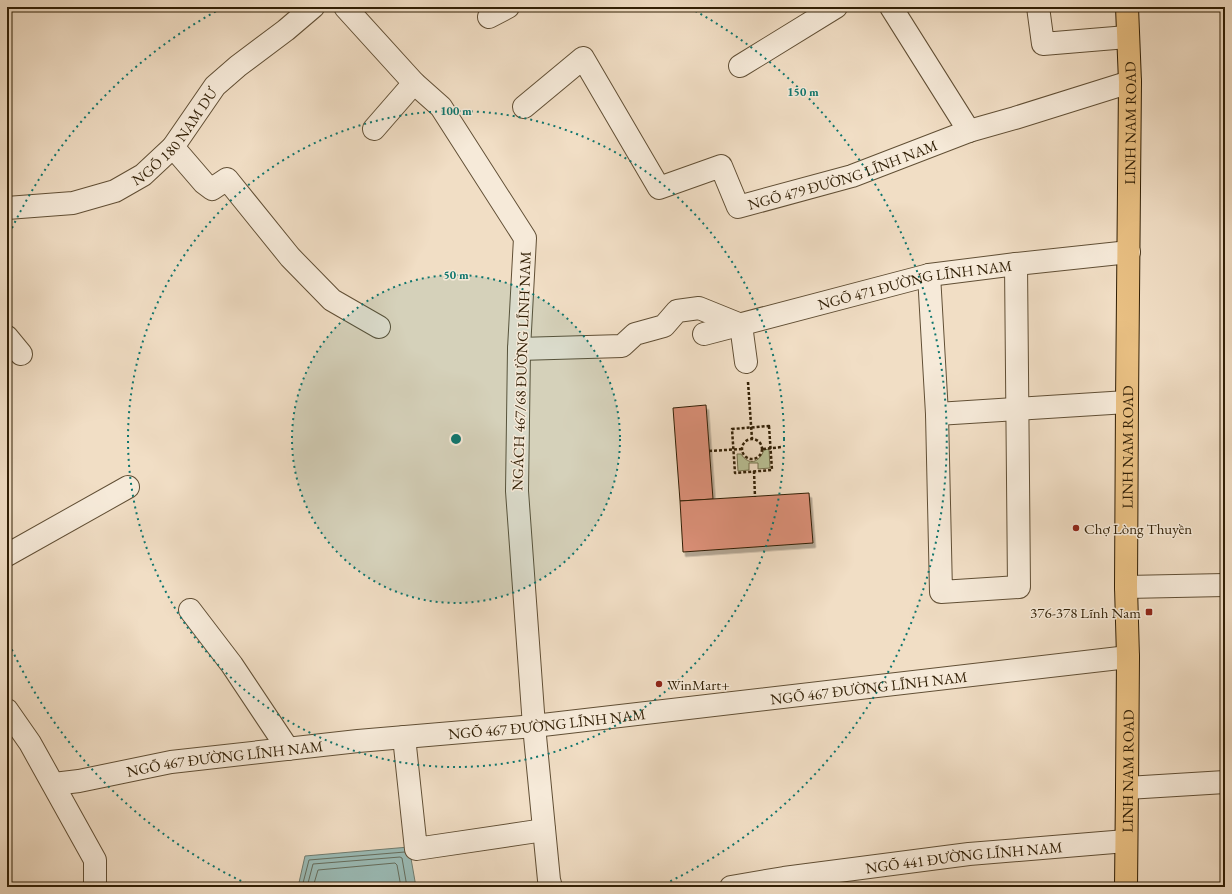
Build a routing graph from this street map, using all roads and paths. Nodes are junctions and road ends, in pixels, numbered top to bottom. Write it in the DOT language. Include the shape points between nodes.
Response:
graph roads {
  1 [pos="313,7"];
  2 [pos="345,7"];
  3 [pos="508,7"];
  4 [pos="836,7"];
  5 [pos="891,7"];
  6 [pos="1038,7"];
  7 [pos="1127,7"];
  8 [pos="488,17"];
  9 [pos="1128,38"];
  10 [pos="740,66"];
  11 [pos="1130,82"];
  12 [pos="414,83"];
  13 [pos="524,107"];
  14 [pos="374,129"];
  15 [pos="969,131"];
  16 [pos="173,147"];
  17 [pos="7,208"];
  18 [pos="1129,252"];
  19 [pos="1016,264"];
  20 [pos="929,275"];
  21 [pos="741,325"];
  22 [pos="379,327"];
  23 [pos="704,334"];
  24 [pos="7,337"];
  25 [pos="519,349"];
  26 [pos="21,354"];
  27 [pos="746,362"];
  28 [pos="749,402"];
  29 [pos="1127,402"];
  30 [pos="1018,408"];
  31 [pos="937,414"];
  32 [pos="752,427"];
  33 [pos="752,439"];
  34 [pos="782,447"];
  35 [pos="762,448"];
  36 [pos="770,448"];
  37 [pos="742,449"];
  38 [pos="733,450"];
  39 [pos="709,451"];
  40 [pos="754,472"];
  41 [pos="128,487"];
  42 [pos="755,497"];
  43 [pos="7,555"];
  44 [pos="1225,585"];
  45 [pos="1126,587"];
  46 [pos="190,610"];
  47 [pos="1128,658"];
  48 [pos="7,710"];
  49 [pos="534,726"];
  50 [pos="404,737"];
  51 [pos="288,749"];
  52 [pos="1225,782"];
  53 [pos="54,784"];
  54 [pos="1128,788"];
  55 [pos="544,830"];
  56 [pos="1126,841"];
  57 [pos="95,887"];
  58 [pos="551,887"];
  59 [pos="731,887"];
  60 [pos="1126,887"];
  1 -- 16 [label="street, NGÕ 180 NAM DƯ" via="215,86"];
  2 -- 12 [label="street, NGÁCH 467/68 ĐƯỜNG LĨNH NAM"];
  3 -- 8 [label="street"];
  4 -- 10 [label="street"];
  5 -- 15 [label="street"];
  6 -- 9 [label="street" via="1043,44"];
  7 -- 9 [label="main road, LINH NAM ROAD"];
  9 -- 11 [label="main road, LINH NAM ROAD"];
  11 -- 15 [label="street, NGÕ 479 ĐƯỜNG LĨNH NAM"];
  11 -- 18 [label="main road, LINH NAM ROAD"];
  12 -- 14 [label="street"];
  12 -- 25 [label="street, NGÁCH 467/68 ĐƯỜNG LĨNH NAM" via="441,107 525,238"];
  13 -- 15 [label="street, NGÕ 479 ĐƯỜNG LĨNH NAM" via="583,58 658,188 721,166 738,207 852,176"];
  16 -- 17 [label="street, NGÕ 180 NAM DƯ" via="143,175 114,191 73,203"];
  16 -- 22 [label="street" via="204,183 212,188 227,179 290,257 332,300"];
  18 -- 19 [label="street, NGÕ 471 ĐƯỜNG LĨNH NAM"];
  18 -- 29 [label="main road, LINH NAM ROAD"];
  19 -- 20 [label="street, NGÕ 471 ĐƯỜNG LĨNH NAM"];
  19 -- 30 [label="street"];
  20 -- 21 [label="street, NGÕ 471 ĐƯỜNG LĨNH NAM"];
  20 -- 31 [label="street"];
  21 -- 23 [label="street, NGÕ 471 ĐƯỜNG LĨNH NAM"];
  21 -- 25 [label="street" via="699,308 677,311 664,326 635,334 622,346"];
  21 -- 27 [label="street"];
  24 -- 26 [label="street"];
  25 -- 49 [label="street, NGÁCH 467/68 ĐƯỜNG LĨNH NAM" via="517,491"];
  28 -- 32 [label="path"];
  29 -- 30 [label="street"];
  29 -- 45 [label="main road, LINH NAM ROAD"];
  30 -- 31 [label="street"];
  30 -- 31 [label="street" via="1019,587 941,592"];
  32 -- 33 [label="path"];
  32 -- 36 [label="path" via="769,426"];
  32 -- 38 [label="path" via="732,429"];
  33 -- 35 [label="path" via="757,440"];
  33 -- 37 [label="path" via="743,444"];
  34 -- 36 [label="path"];
  35 -- 36 [label="path"];
  35 -- 37 [label="path" via="762,454 754,459 744,455"];
  36 -- 40 [label="path" via="772,470"];
  37 -- 38 [label="path"];
  38 -- 39 [label="path"];
  38 -- 40 [label="path" via="735,473"];
  40 -- 42 [label="path"];
  41 -- 43 [label="street"];
  44 -- 45 [label="street"];
  45 -- 47 [label="main road, LINH NAM ROAD"];
  46 -- 51 [label="street" via="232,665"];
  47 -- 49 [label="street, NGÕ 467 ĐƯỜNG LĨNH NAM"];
  47 -- 54 [label="main road, LINH NAM ROAD"];
  48 -- 53 [label="street"];
  49 -- 50 [label="street, NGÕ 467 ĐƯỜNG LĨNH NAM"];
  49 -- 55 [label="street, NGÁCH 467/68 ĐƯỜNG LĨNH NAM"];
  50 -- 51 [label="street, NGÕ 467 ĐƯỜNG LĨNH NAM"];
  50 -- 55 [label="street" via="416,849"];
  51 -- 53 [label="street, NGÕ 467 ĐƯỜNG LĨNH NAM" via="170,762"];
  52 -- 54 [label="street"];
  53 -- 57 [label="street" via="95,860"];
  54 -- 56 [label="main road, LINH NAM ROAD"];
  55 -- 58 [label="street, NGÁCH 467/68 ĐƯỜNG LĨNH NAM"];
  56 -- 59 [label="street, NGÕ 441 ĐƯỜNG LĨNH NAM" via="969,854"];
  56 -- 60 [label="main road, LINH NAM ROAD"];
}
